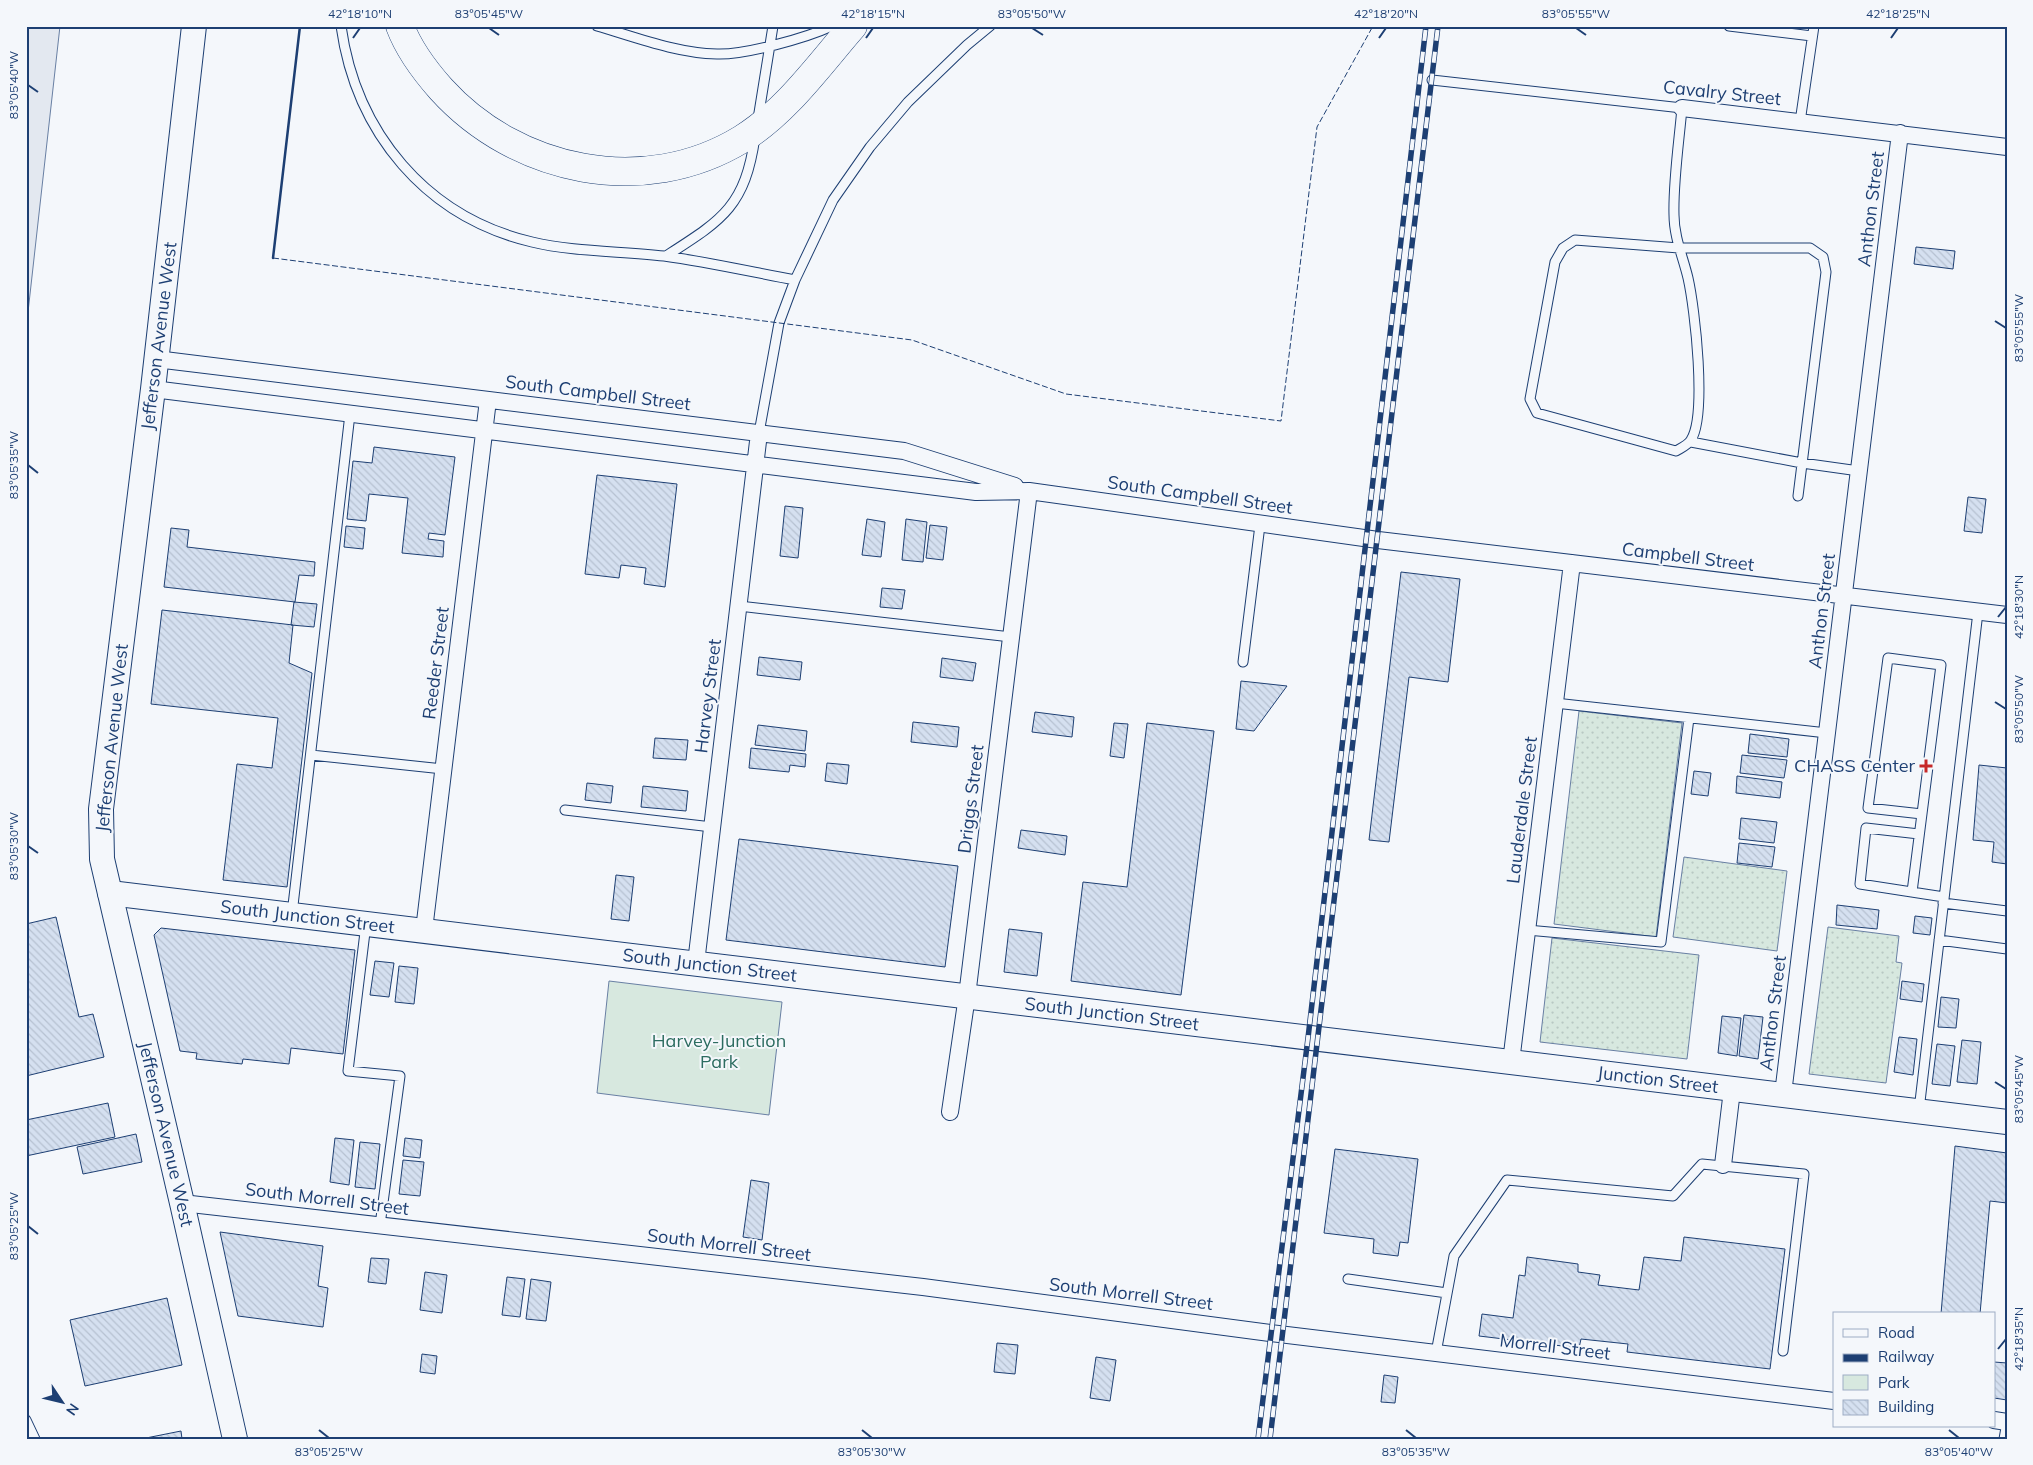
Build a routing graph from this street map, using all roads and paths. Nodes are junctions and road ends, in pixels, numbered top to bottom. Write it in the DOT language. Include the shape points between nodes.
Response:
graph roads {
  1 [pos="194,26"];
  2 [pos="340,26"];
  3 [pos="400,26"];
  4 [pos="597,26"];
  5 [pos="773,26"];
  6 [pos="832,26"];
  7 [pos="853,26"];
  8 [pos="990,26"];
  9 [pos="1729,26"];
  10 [pos="1814,26"];
  11 [pos="1812,36"];
  12 [pos="771,45"];
  13 [pos="1432,80"];
  14 [pos="1682,108"];
  15 [pos="1800,122"];
  16 [pos="756,130"];
  17 [pos="1900,133"];
  18 [pos="2007,146"];
  19 [pos="1679,248"];
  20 [pos="666,256"];
  21 [pos="795,280"];
  22 [pos="156,359"];
  23 [pos="153,389"];
  24 [pos="488,400"];
  25 [pos="350,414"];
  26 [pos="484,431"];
  27 [pos="759,433"];
  28 [pos="1691,442"];
  29 [pos="756,463"];
  30 [pos="1802,463"];
  31 [pos="1859,471"];
  32 [pos="1029,491"];
  33 [pos="1798,496"];
  34 [pos="1260,525"];
  35 [pos="1365,538"];
  36 [pos="1572,563"];
  37 [pos="1844,595"];
  38 [pos="739,606"];
  39 [pos="1978,612"];
  40 [pos="2007,615"];
  41 [pos="1011,637"];
  42 [pos="1243,662"];
  43 [pos="1555,702"];
  44 [pos="1690,718"];
  45 [pos="1827,733"];
  46 [pos="311,755"];
  47 [pos="443,769"];
  48 [pos="566,810"];
  49 [pos="1922,814"];
  50 [pos="712,827"];
  51 [pos="1919,834"];
  52 [pos="1912,892"];
  53 [pos="110,893"];
  54 [pos="1944,900"];
  55 [pos="2007,911"];
  56 [pos="292,914"];
  57 [pos="366,923"];
  58 [pos="424,930"];
  59 [pos="1527,930"];
  60 [pos="1939,940"];
  61 [pos="2007,949"];
  62 [pos="696,963"];
  63 [pos="967,996"];
  64 [pos="1308,1038"];
  65 [pos="1511,1062"];
  66 [pos="1732,1090"];
  67 [pos="1783,1094"];
  68 [pos="1919,1111"];
  69 [pos="950,1112"];
  70 [pos="2007,1122"];
  71 [pos="1723,1165"];
  72 [pos="182,1203"];
  73 [pos="380,1225"];
  74 [pos="1348,1279"];
  75 [pos="1447,1293"];
  76 [pos="1270,1333"];
  77 [pos="1783,1351"];
  78 [pos="1436,1353"];
  79 [pos="1833,1401"];
  80 [pos="26,1420"];
  81 [pos="2007,1422"];
  82 [pos="36,1439"];
  83 [pos="235,1439"];
  84 [pos="2004,1439"];
  1 -- 22 [label="street, Jefferson Avenue West"];
  2 -- 20 [label="lane" via="352,79 369,118 392,153 436,196 484,226 516,238 552,245"];
  3 -- 16 [label="highway" via="424,69 460,108 506,142 552,160 611,171 659,169 703,157"];
  4 -- 12 [label="lane" via="654,43 701,52 731,53"];
  5 -- 12 [label="lane"];
  6 -- 12 [label="lane"];
  7 -- 16 [label="highway" via="792,96"];
  8 -- 21 [label="lane" via="908,102 870,147 833,200"];
  9 -- 11 [label="lane"];
  10 -- 11 [label="lane"];
  11 -- 15 [label="lane"];
  12 -- 16 [label="lane"];
  13 -- 14 [label="lane, Cavalry Street"];
  14 -- 15 [label="street, Cavalry Street"];
  14 -- 19 [label="lane" via="1674,216"];
  15 -- 17 [label="street, Cavalry Street"];
  16 -- 20 [label="lane" via="746,180 730,208 705,230"];
  17 -- 18 [label="street, Cavalry Street"];
  17 -- 31 [label="street, Anthon Street"];
  19 -- 28 [label="lane" via="1696,317 1699,403 1697,428"];
  19 -- 28 [label="lane" via="1575,240 1563,248 1554,262 1530,399 1537,413 1676,451"];
  19 -- 30 [label="lane" via="1810,248 1823,257 1826,272"];
  20 -- 21 [label="lane"];
  21 -- 27 [label="lane" via="779,323"];
  22 -- 23 [label="street, Jefferson Avenue West"];
  22 -- 24 [label="street, South Campbell Street"];
  23 -- 25 [label="street, South Campbell Street"];
  23 -- 53 [label="street, Jefferson Avenue West" via="101,809 102,859"];
  24 -- 26 [label="street, Reeder Street"];
  24 -- 27 [label="street, South Campbell Street"];
  25 -- 26 [label="street, South Campbell Street"];
  25 -- 46 [label="lane"];
  26 -- 29 [label="street, South Campbell Street"];
  26 -- 47 [label="street, Reeder Street"];
  27 -- 29 [label="street, Harvey Street"];
  27 -- 32 [label="street, South Campbell Street" via="904,451"];
  28 -- 30 [label="lane"];
  29 -- 32 [label="street, South Campbell Street" via="976,492"];
  29 -- 38 [label="street, Harvey Street"];
  30 -- 31 [label="lane"];
  30 -- 33 [label="lane"];
  31 -- 37 [label="street, Anthon Street"];
  32 -- 34 [label="street, South Campbell Street"];
  32 -- 41 [label="street, Driggs Street"];
  34 -- 35 [label="street, South Campbell Street"];
  34 -- 42 [label="lane"];
  35 -- 36 [label="street, Campbell Street"];
  36 -- 37 [label="street, Campbell Street"];
  36 -- 43 [label="street, Lauderdale Street"];
  37 -- 39 [label="street, Campbell Street"];
  37 -- 45 [label="street, Anthon Street"];
  38 -- 41 [label="lane"];
  38 -- 50 [label="street, Harvey Street"];
  39 -- 40 [label="street, Campbell Street"];
  39 -- 54 [label="lane"];
  41 -- 63 [label="street, Driggs Street"];
  43 -- 44 [label="lane"];
  43 -- 59 [label="street, Lauderdale Street"];
  44 -- 45 [label="lane"];
  44 -- 59 [label="lane" via="1661,942"];
  45 -- 67 [label="street, Anthon Street"];
  46 -- 47 [label="lane"];
  46 -- 56 [label="lane"];
  47 -- 58 [label="street, Reeder Street"];
  48 -- 50 [label="lane"];
  49 -- 49 [label="lane" via="1941,665 1888,658 1868,808"];
  49 -- 51 [label="lane"];
  50 -- 62 [label="street, Harvey Street"];
  51 -- 52 [label="lane"];
  51 -- 52 [label="lane" via="1866,828 1860,884"];
  52 -- 54 [label="lane"];
  53 -- 56 [label="street, South Junction Street"];
  53 -- 72 [label="street, Jefferson Avenue West"];
  54 -- 55 [label="lane"];
  54 -- 60 [label="lane"];
  56 -- 57 [label="street, South Junction Street"];
  57 -- 58 [label="street, South Junction Street"];
  57 -- 73 [label="lane" via="348,1071 400,1076"];
  58 -- 62 [label="street, South Junction Street"];
  59 -- 65 [label="street, Lauderdale Street"];
  60 -- 61 [label="lane"];
  60 -- 68 [label="lane"];
  62 -- 63 [label="street, South Junction Street"];
  63 -- 64 [label="street, South Junction Street"];
  63 -- 69 [label="street, Driggs Street"];
  64 -- 65 [label="street, Junction Street"];
  65 -- 66 [label="street, Junction Street"];
  66 -- 67 [label="street, Junction Street"];
  66 -- 71 [label="street"];
  67 -- 68 [label="street, Junction Street"];
  68 -- 70 [label="street, Junction Street"];
  71 -- 75 [label="lane" via="1702,1164 1673,1196 1507,1180 1454,1256"];
  71 -- 77 [label="lane" via="1804,1174"];
  72 -- 73 [label="street, South Morrell Street"];
  72 -- 83 [label="street, Jefferson Avenue West"];
  73 -- 76 [label="street, South Morrell Street" via="923,1287"];
  74 -- 75 [label="lane"];
  75 -- 78 [label="lane"];
  76 -- 78 [label="street, Morrell Street"];
  78 -- 79 [label="street, Morrell Street"];
  80 -- 82 [label="lane"];
  81 -- 84 [label="lane"];
}
